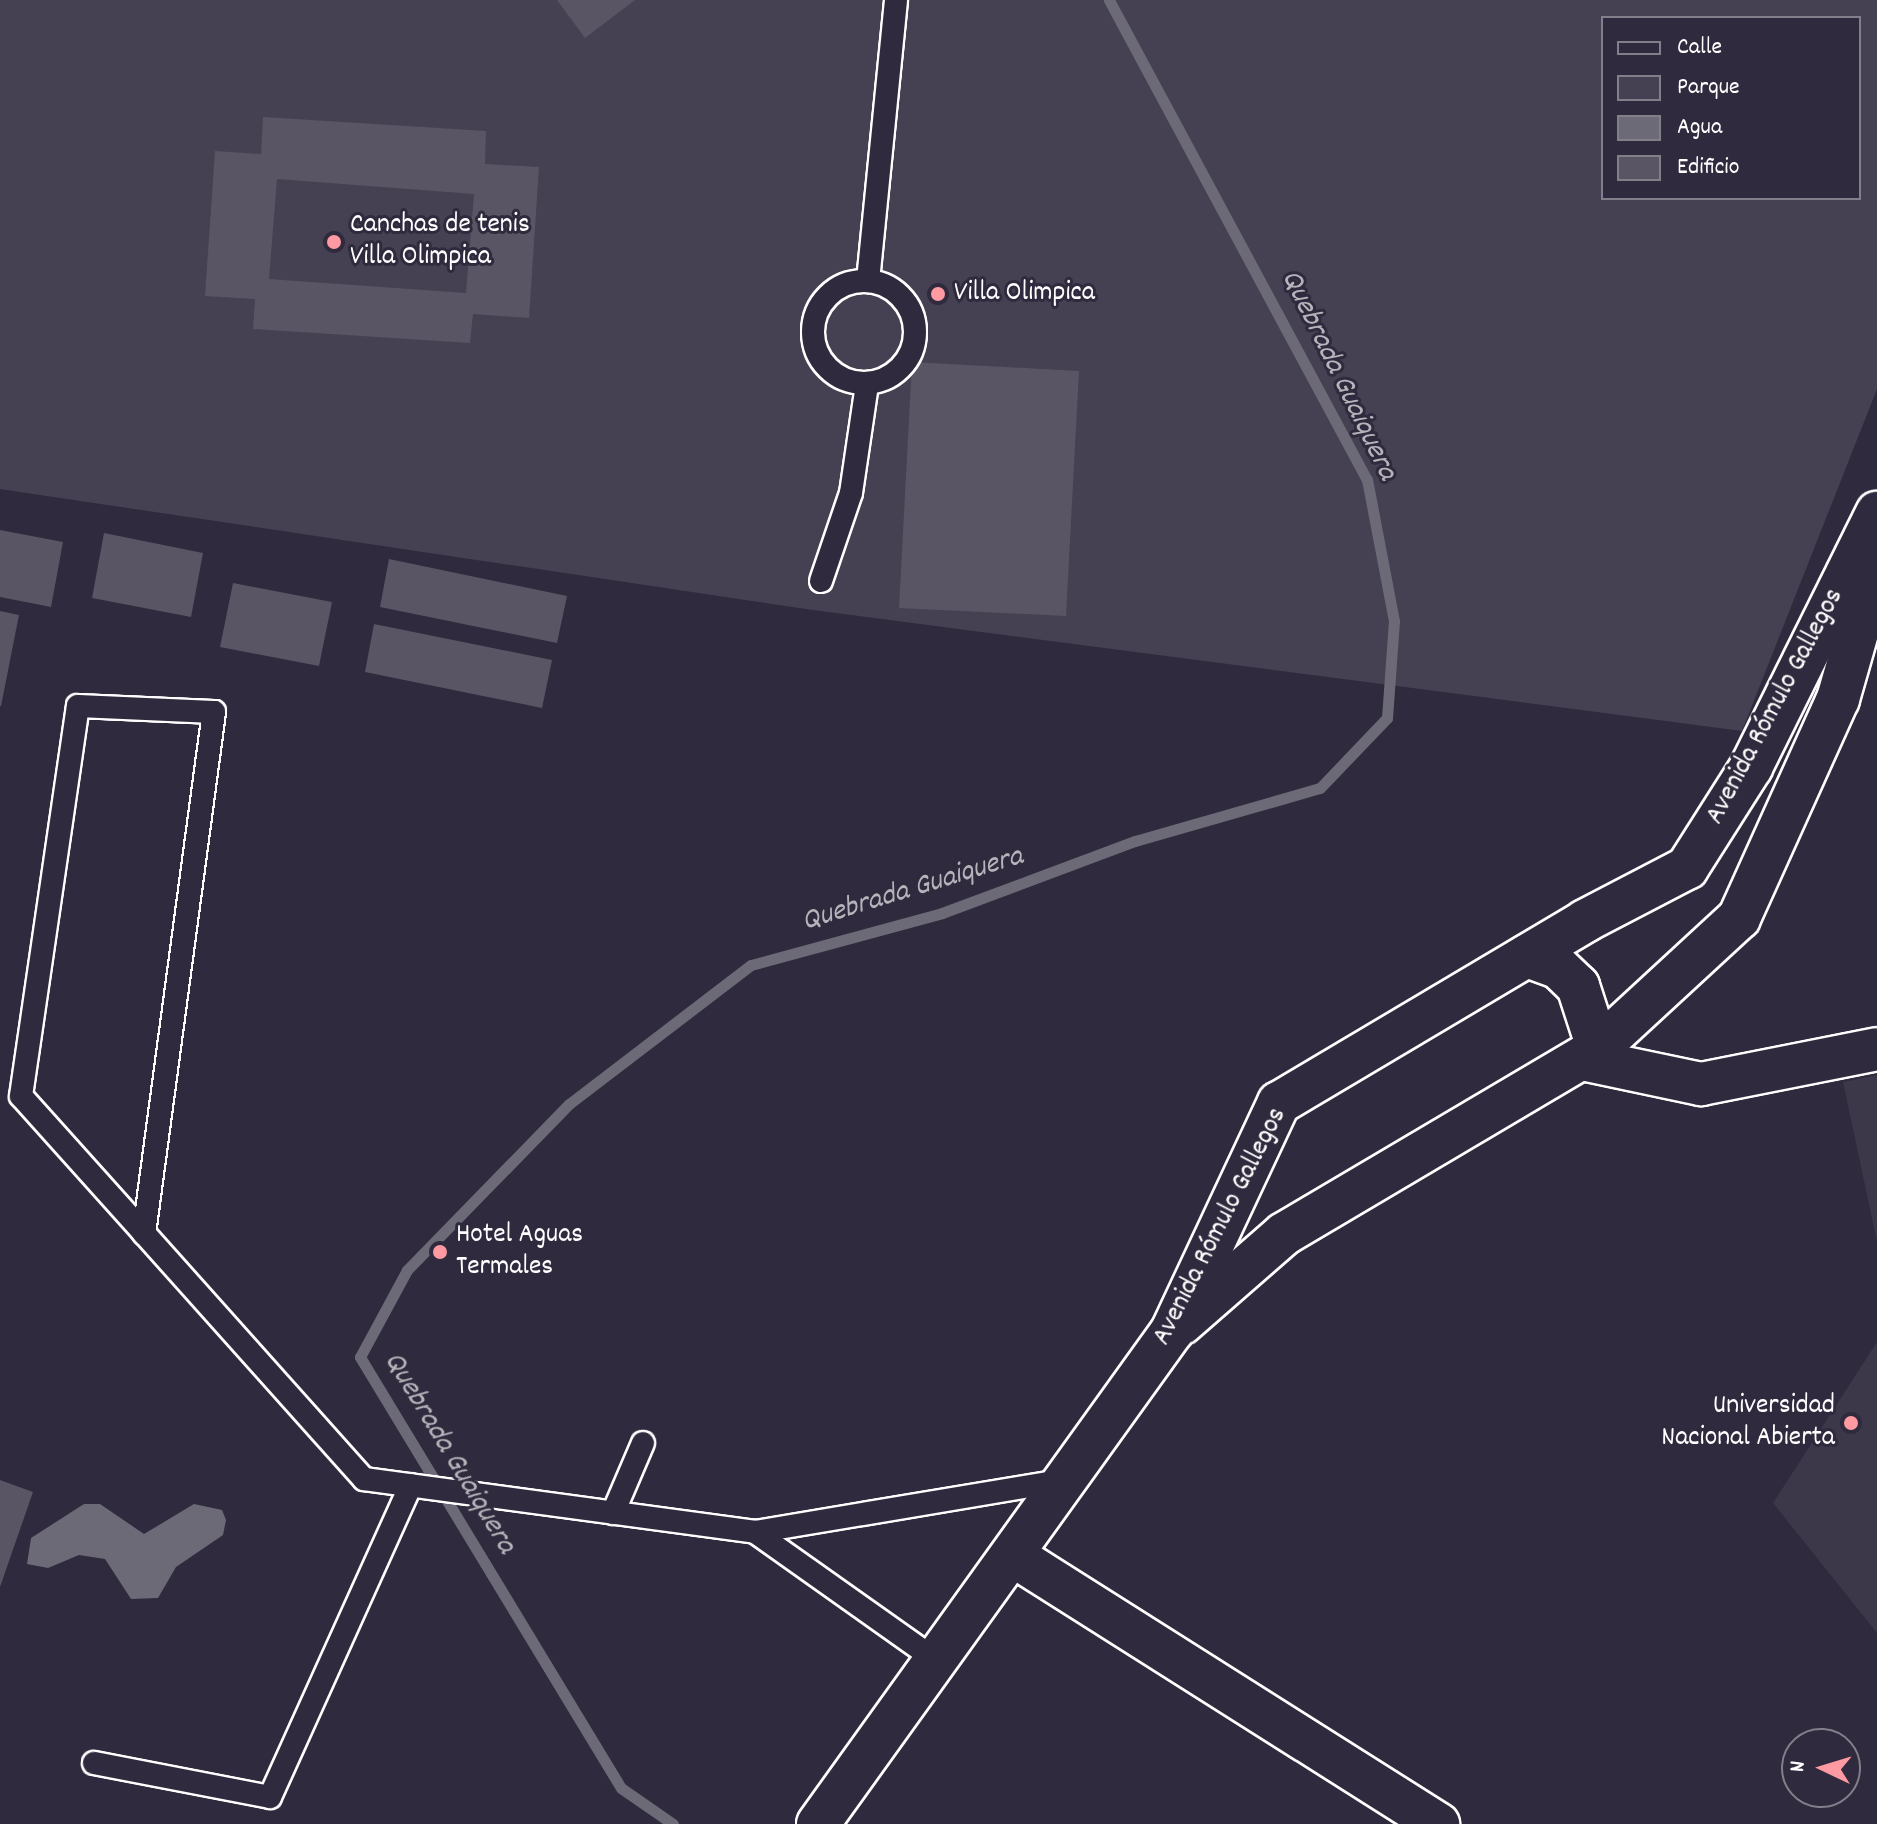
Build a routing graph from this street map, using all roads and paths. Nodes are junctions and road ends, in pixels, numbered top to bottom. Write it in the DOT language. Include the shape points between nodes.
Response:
graph roads {
  1 [pos="896,0"];
  2 [pos="868,281"];
  3 [pos="867,384"];
  4 [pos="1877,513"];
  5 [pos="1877,563"];
  6 [pos="821,581"];
  7 [pos="1527,956"];
  8 [pos="1877,1049"];
  9 [pos="1590,1053"];
  10 [pos="144,1233"];
  11 [pos="1172,1331"];
  12 [pos="643,1443"];
  13 [pos="1071,1479"];
  14 [pos="411,1485"];
  15 [pos="613,1513"];
  16 [pos="755,1532"];
  17 [pos="1014,1556"];
  18 [pos="937,1661"];
  19 [pos="94,1763"];
  20 [pos="1396,1813"];
  21 [pos="818,1824"];
  22 [pos="1438,1824"];
  1 -- 2 [label="lane"];
  2 -- 3 [label="lane" via="898,293 908,306 915,340 898,370"];
  2 -- 3 [label="lane" via="852,282 825,299 813,329 821,361 834,374"];
  3 -- 6 [label="lane" via="851,493"];
  4 -- 7 [label="street, Avenida Rómulo Gallegos" via="1751,767 1687,868"];
  5 -- 9 [label="street" via="1838,699 1739,918"];
  7 -- 9 [label="street" via="1558,967 1578,986"];
  7 -- 11 [label="street, Avenida Rómulo Gallegos" via="1279,1103"];
  8 -- 9 [label="street" via="1701,1084"];
  9 -- 11 [label="street" via="1284,1234"];
  10 -- 10 [label="lane" via="214,712 78,706 21,1096"];
  10 -- 14 [label="lane" via="364,1479"];
  11 -- 13 [label="street, Avenida Rómulo Gallegos"];
  12 -- 15 [label="lane"];
  13 -- 16 [label="lane"];
  13 -- 17 [label="street, Avenida Rómulo Gallegos"];
  14 -- 15 [label="lane"];
  14 -- 19 [label="lane" via="270,1797"];
  15 -- 16 [label="lane"];
  16 -- 18 [label="lane"];
  17 -- 18 [label="street, Avenida Rómulo Gallegos"];
  17 -- 20 [label="street"];
  18 -- 21 [label="street, Avenida Rómulo Gallegos"];
  20 -- 22 [label="street"];
}
